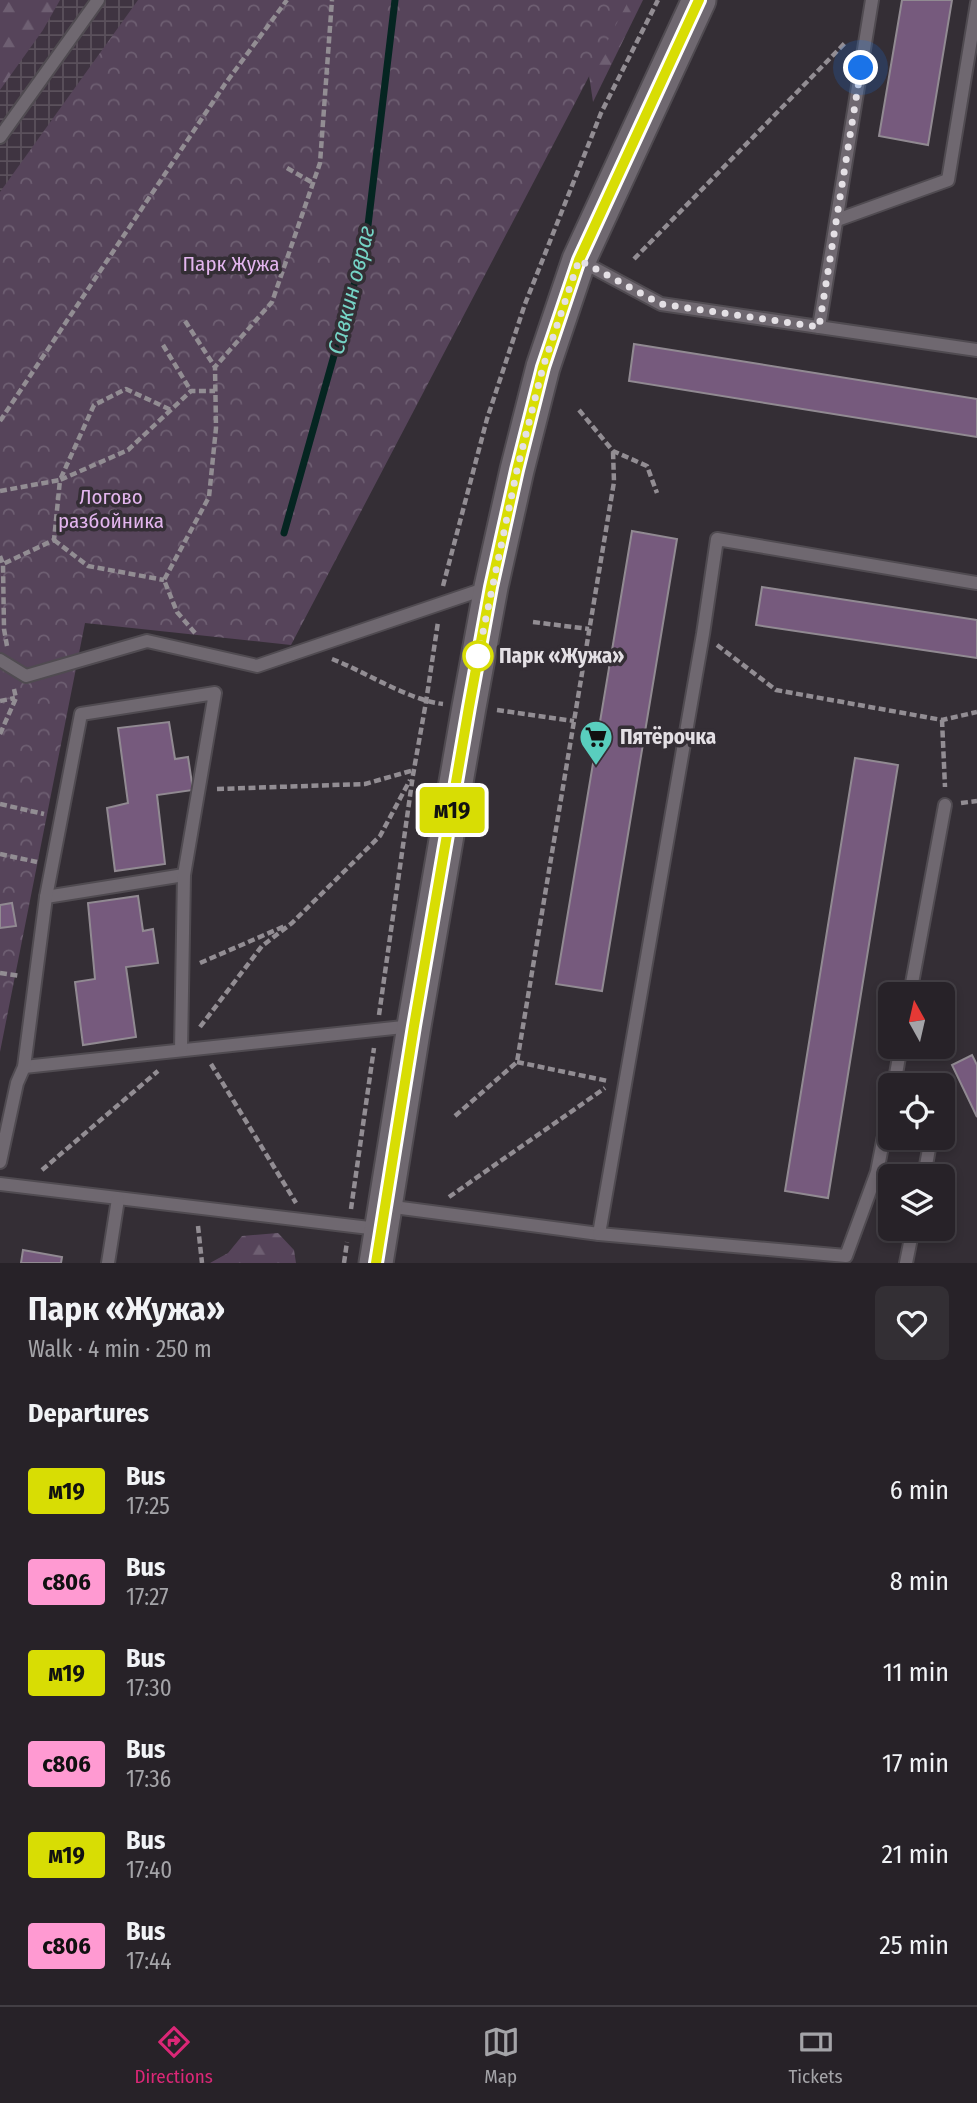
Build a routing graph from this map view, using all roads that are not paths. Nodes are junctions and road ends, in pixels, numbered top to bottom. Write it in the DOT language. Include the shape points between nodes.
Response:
graph roads {
  1 [pos="98,0"];
  2 [pos="699,0"];
  3 [pos="872,0"];
  4 [pos="977,3"];
  5 [pos="0,137"];
  6 [pos="836,220"];
  7 [pos="579,260"];
  8 [pos="819,327"];
  9 [pos="977,350"];
  10 [pos="977,583"];
  11 [pos="491,587"];
  12 [pos="5,663"];
  13 [pos="946,805"];
  14 [pos="184,874"];
  15 [pos="46,897"];
  16 [pos="913,982"];
  17 [pos="414,1026"];
  18 [pos="181,1051"];
  19 [pos="24,1067"];
  20 [pos="881,1150"];
  21 [pos="0,1163"];
  22 [pos="0,1184"];
  23 [pos="118,1199"];
  24 [pos="383,1218"];
  25 [pos="599,1234"];
  26 [pos="910,1241"];
  27 [pos="108,1263"];
  28 [pos="376,1263"];
  29 [pos="906,1263"];
  1 -- 5 [label="lane"];
  2 -- 7 [label="street"];
  3 -- 6 [label="lane"];
  4 -- 6 [label="lane" via="948,180"];
  6 -- 8 [label="lane"];
  7 -- 8 [label="lane" via="661,304"];
  7 -- 11 [label="street" via="543,367"];
  8 -- 9 [label="lane"];
  10 -- 25 [label="lane" via="717,539"];
  11 -- 12 [label="lane" via="257,666 148,641 26,676"];
  11 -- 17 [label="street"];
  13 -- 16 [label="lane"];
  14 -- 15 [label="lane"];
  14 -- 15 [label="lane" via="215,692 81,714"];
  14 -- 18 [label="lane"];
  15 -- 19 [label="lane"];
  17 -- 18 [label="lane"];
  17 -- 24 [label="street"];
  18 -- 19 [label="lane"];
  19 -- 21 [label="lane"];
  20 -- 25 [label="lane" via="846,1256"];
  22 -- 23 [label="lane"];
  23 -- 24 [label="lane" via="307,1220"];
  23 -- 27 [label="lane"];
  24 -- 25 [label="lane"];
  24 -- 28 [label="street"];
  26 -- 29 [label="lane"];
}
